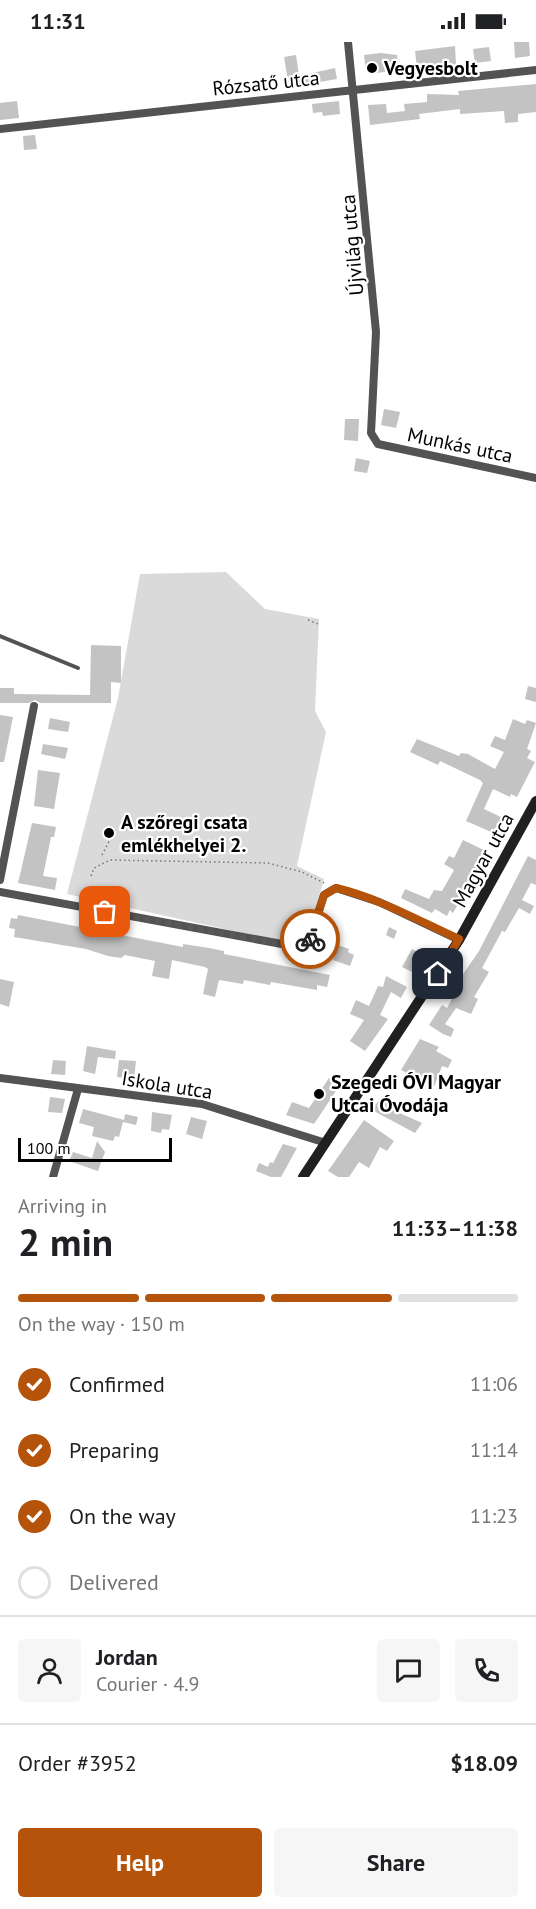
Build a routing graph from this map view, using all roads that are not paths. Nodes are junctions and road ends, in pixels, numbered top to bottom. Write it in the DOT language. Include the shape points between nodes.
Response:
graph roads {
  1 [pos="348,42"];
  2 [pos="536,70"];
  3 [pos="353,90"];
  4 [pos="0,129"];
  5 [pos="378,444"];
  6 [pos="536,478"];
  7 [pos="0,636"];
  8 [pos="78,668"];
  9 [pos="34,706"];
  10 [pos="536,801"];
  11 [pos="0,880"];
  12 [pos="0,892"];
  13 [pos="459,939"];
  14 [pos="0,1078"];
  15 [pos="78,1089"];
  16 [pos="326,1143"];
  17 [pos="53,1177"];
  18 [pos="303,1177"];
  1 -- 3 [label="street, Újvilág utca"];
  2 -- 3 [label="street, Rózsatő utca"];
  3 -- 4 [label="street, Rózsatő utca"];
  3 -- 5 [label="street, Újvilág utca" via="376,332 370,433"];
  5 -- 6 [label="street, Munkás utca"];
  7 -- 8 [label="lane"];
  9 -- 11 [label="street"];
  10 -- 13 [label="street, Magyar utca"];
  12 -- 13 [label="street" via="298,947 309,941 324,895 336,888 379,902"];
  13 -- 16 [label="street, Magyar utca"];
  14 -- 15 [label="street, Iskola utca"];
  15 -- 16 [label="street, Iskola utca" via="202,1104"];
  15 -- 17 [label="street"];
  16 -- 18 [label="street, Magyar utca"];
}
